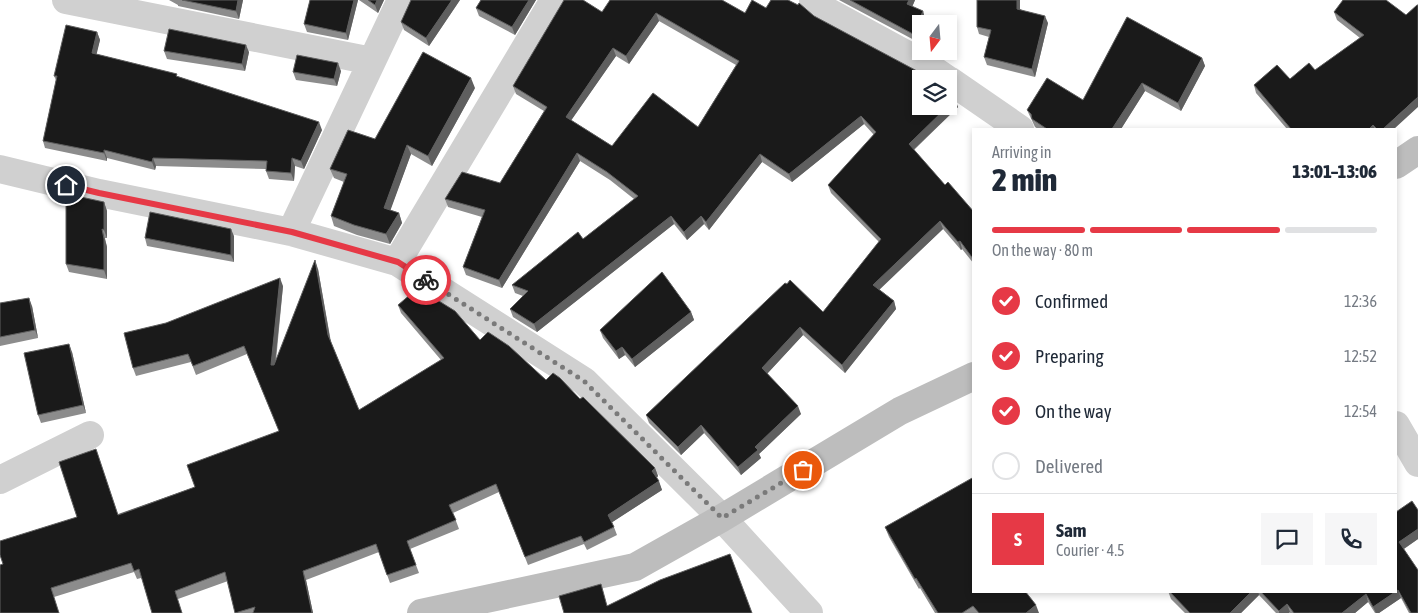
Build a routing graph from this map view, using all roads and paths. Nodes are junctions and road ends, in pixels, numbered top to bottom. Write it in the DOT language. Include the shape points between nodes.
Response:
graph roads {
  1 [pos="66,0"];
  2 [pos="401,0"];
  3 [pos="554,0"];
  4 [pos="813,0"];
  5 [pos="372,61"];
  6 [pos="934,70"];
  7 [pos="957,85"];
  8 [pos="1019,128"];
  9 [pos="1418,150"];
  10 [pos="1397,164"];
  11 [pos="0,169"];
  12 [pos="292,232"];
  13 [pos="398,262"];
  14 [pos="972,377"];
  15 [pos="1397,427"];
  16 [pos="90,435"];
  17 [pos="1418,463"];
  18 [pos="0,480"];
  19 [pos="722,518"];
  20 [pos="421,613"];
  21 [pos="808,613"];
  1 -- 5 [label="street"];
  2 -- 5 [label="street"];
  3 -- 13 [label="street"];
  4 -- 6 [label="street" via="825,10"];
  5 -- 12 [label="street"];
  7 -- 8 [label="street"];
  9 -- 10 [label="street"];
  11 -- 12 [label="street" via="99,193"];
  12 -- 13 [label="street"];
  13 -- 19 [label="street" via="584,381"];
  14 -- 19 [label="street" via="900,412"];
  15 -- 17 [label="street"];
  16 -- 18 [label="street"];
  19 -- 20 [label="street" via="635,567"];
  19 -- 21 [label="street"];
}
